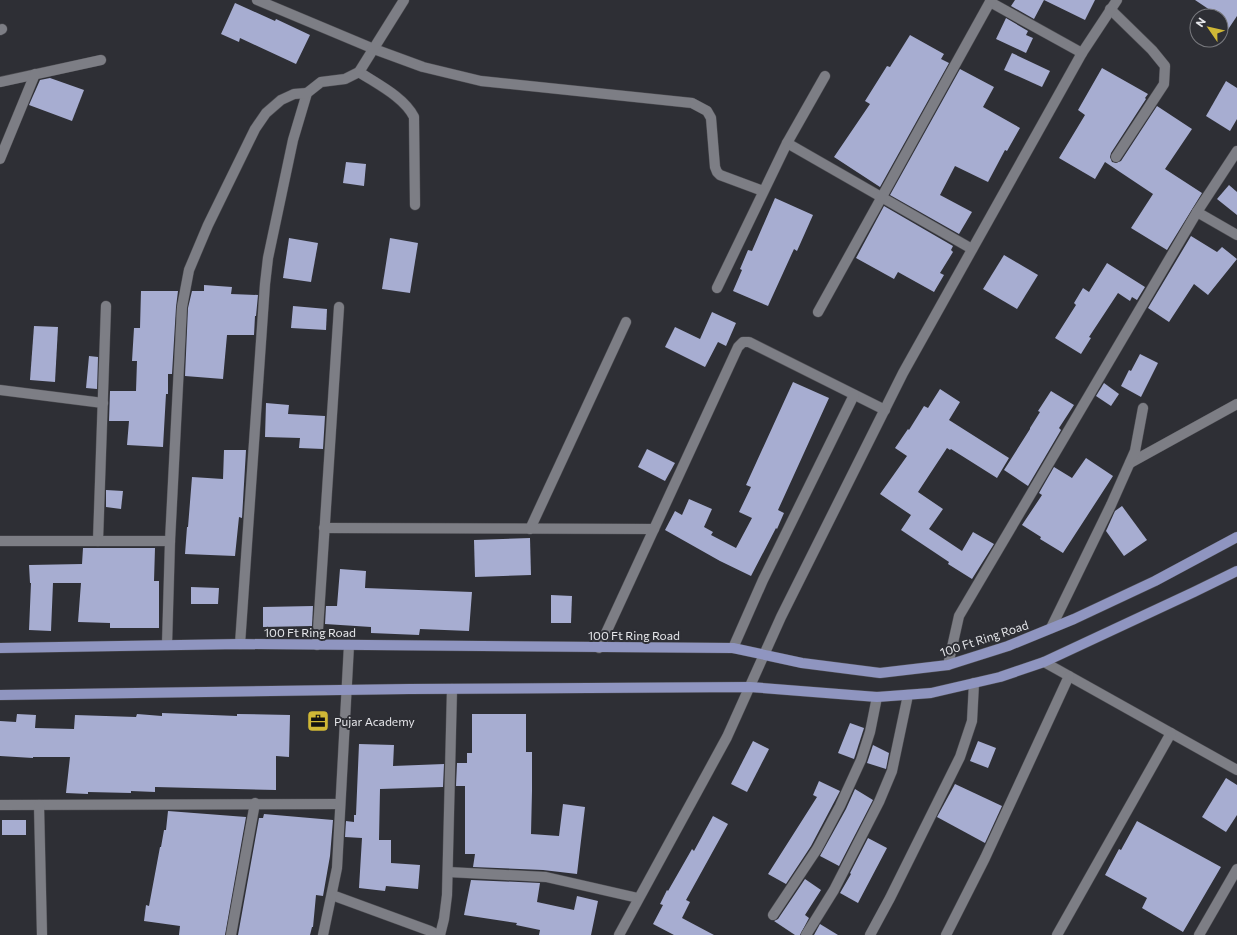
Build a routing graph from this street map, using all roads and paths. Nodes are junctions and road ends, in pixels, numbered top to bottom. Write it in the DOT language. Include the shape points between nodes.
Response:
graph roads {
  1 [pos="257,0"];
  2 [pos="404,0"];
  3 [pos="1117,0"];
  4 [pos="991,1"];
  5 [pos="272,3"];
  6 [pos="1110,9"];
  7 [pos="374,50"];
  8 [pos="1082,53"];
  9 [pos="101,60"];
  10 [pos="360,72"];
  11 [pos="35,74"];
  12 [pos="825,76"];
  13 [pos="0,82"];
  14 [pos="306,93"];
  15 [pos="787,143"];
  16 [pos="1237,150"];
  17 [pos="1116,157"];
  18 [pos="0,159"];
  19 [pos="764,191"];
  20 [pos="881,198"];
  21 [pos="415,205"];
  22 [pos="1197,212"];
  23 [pos="1237,235"];
  24 [pos="972,249"];
  25 [pos="717,288"];
  26 [pos="106,306"];
  27 [pos="339,307"];
  28 [pos="818,312"];
  29 [pos="626,322"];
  30 [pos="0,390"];
  31 [pos="854,394"];
  32 [pos="103,403"];
  33 [pos="1237,404"];
  34 [pos="1143,408"];
  35 [pos="885,410"];
  36 [pos="1130,463"];
  37 [pos="324,528"];
  38 [pos="530,529"];
  39 [pos="654,529"];
  40 [pos="1237,537"];
  41 [pos="0,541"];
  42 [pos="98,541"];
  43 [pos="170,542"];
  44 [pos="1237,570"];
  45 [pos="1051,628"];
  46 [pos="240,644"];
  47 [pos="166,645"];
  48 [pos="316,645"];
  49 [pos="349,645"];
  50 [pos="0,648"];
  51 [pos="599,648"];
  52 [pos="733,648"];
  53 [pos="764,655"];
  54 [pos="1044,662"];
  55 [pos="948,665"];
  56 [pos="1069,676"];
  57 [pos="974,683"];
  58 [pos="750,687"];
  59 [pos="452,689"];
  60 [pos="347,690"];
  61 [pos="0,695"];
  62 [pos="908,695"];
  63 [pos="877,697"];
  64 [pos="1171,733"];
  65 [pos="1237,770"];
  66 [pos="255,803"];
  67 [pos="340,804"];
  68 [pos="0,805"];
  69 [pos="39,805"];
  70 [pos="1237,869"];
  71 [pos="448,872"];
  72 [pos="332,895"];
  73 [pos="638,898"];
  74 [pos="773,915"];
  75 [pos="950,934"];
  76 [pos="42,935"];
  77 [pos="231,935"];
  78 [pos="324,935"];
  79 [pos="439,935"];
  80 [pos="619,935"];
  81 [pos="806,935"];
  82 [pos="870,935"];
  83 [pos="1057,935"];
  84 [pos="1199,935"];
  1 -- 5 [label="street"];
  2 -- 7 [label="street"];
  3 -- 6 [label="street"];
  4 -- 8 [label="street"];
  4 -- 20 [label="street"];
  5 -- 7 [label="street"];
  6 -- 8 [label="street"];
  6 -- 17 [label="street" via="1165,66 1164,84"];
  7 -- 10 [label="street"];
  7 -- 19 [label="street" via="422,67 481,81 692,103 707,111 711,118 717,172"];
  8 -- 24 [label="street"];
  9 -- 11 [label="street"];
  10 -- 14 [label="street" via="345,79 321,82"];
  10 -- 21 [label="street" via="404,102 414,117"];
  11 -- 13 [label="street"];
  11 -- 18 [label="street"];
  12 -- 15 [label="street"];
  14 -- 43 [label="street" via="294,94 281,100 266,113 255,129 208,225 190,270 182,308"];
  14 -- 46 [label="street" via="292,140 267,265"];
  15 -- 19 [label="street"];
  15 -- 20 [label="street"];
  16 -- 22 [label="street"];
  19 -- 25 [label="street"];
  20 -- 24 [label="street"];
  20 -- 28 [label="street"];
  22 -- 23 [label="street"];
  22 -- 55 [label="street" via="959,616"];
  24 -- 35 [label="street"];
  26 -- 32 [label="street"];
  27 -- 37 [label="street"];
  29 -- 38 [label="street"];
  30 -- 32 [label="street"];
  31 -- 35 [label="street"];
  31 -- 39 [label="street" via="749,342 743,342 738,347"];
  31 -- 52 [label="street" via="763,580"];
  32 -- 42 [label="street"];
  33 -- 36 [label="street"];
  34 -- 36 [label="street" via="1135,451"];
  35 -- 53 [label="street"];
  36 -- 45 [label="street"];
  37 -- 38 [label="street"];
  37 -- 48 [label="street"];
  38 -- 39 [label="street"];
  39 -- 51 [label="street"];
  40 -- 45 [label="main road, 100 Ft Ring Road" via="1155,581"];
  41 -- 42 [label="street"];
  42 -- 43 [label="street"];
  43 -- 47 [label="street"];
  44 -- 54 [label="main road"];
  45 -- 55 [label="main road, 100 Ft Ring Road" via="1008,646"];
  46 -- 47 [label="main road, 100 Ft Ring Road"];
  46 -- 48 [label="main road, 100 Ft Ring Road"];
  47 -- 50 [label="main road, 100 Ft Ring Road"];
  48 -- 49 [label="main road, 100 Ft Ring Road"];
  49 -- 51 [label="main road, 100 Ft Ring Road"];
  49 -- 60 [label="street"];
  51 -- 52 [label="main road, 100 Ft Ring Road"];
  52 -- 53 [label="main road, 100 Ft Ring Road"];
  53 -- 55 [label="main road, 100 Ft Ring Road" via="802,663 880,673"];
  53 -- 58 [label="street"];
  54 -- 56 [label="street"];
  54 -- 57 [label="main road"];
  56 -- 64 [label="street"];
  56 -- 75 [label="street"];
  57 -- 62 [label="main road" via="931,693"];
  57 -- 82 [label="street" via="972,721 960,756"];
  58 -- 59 [label="main road"];
  58 -- 63 [label="main road"];
  58 -- 73 [label="street" via="727,737"];
  59 -- 60 [label="main road"];
  59 -- 71 [label="street"];
  60 -- 61 [label="main road"];
  60 -- 67 [label="street"];
  62 -- 63 [label="main road"];
  62 -- 81 [label="street" via="892,771 884,790 834,890"];
  63 -- 74 [label="street" via="870,732 840,806 817,849"];
  64 -- 65 [label="street"];
  64 -- 83 [label="street"];
  66 -- 67 [label="street"];
  66 -- 69 [label="street"];
  66 -- 77 [label="street"];
  67 -- 72 [label="street"];
  68 -- 69 [label="street"];
  69 -- 76 [label="street"];
  70 -- 84 [label="street"];
  71 -- 73 [label="street" via="546,877"];
  71 -- 79 [label="street" via="446,907"];
  72 -- 78 [label="street"];
  72 -- 79 [label="street"];
  73 -- 80 [label="street"];
}
